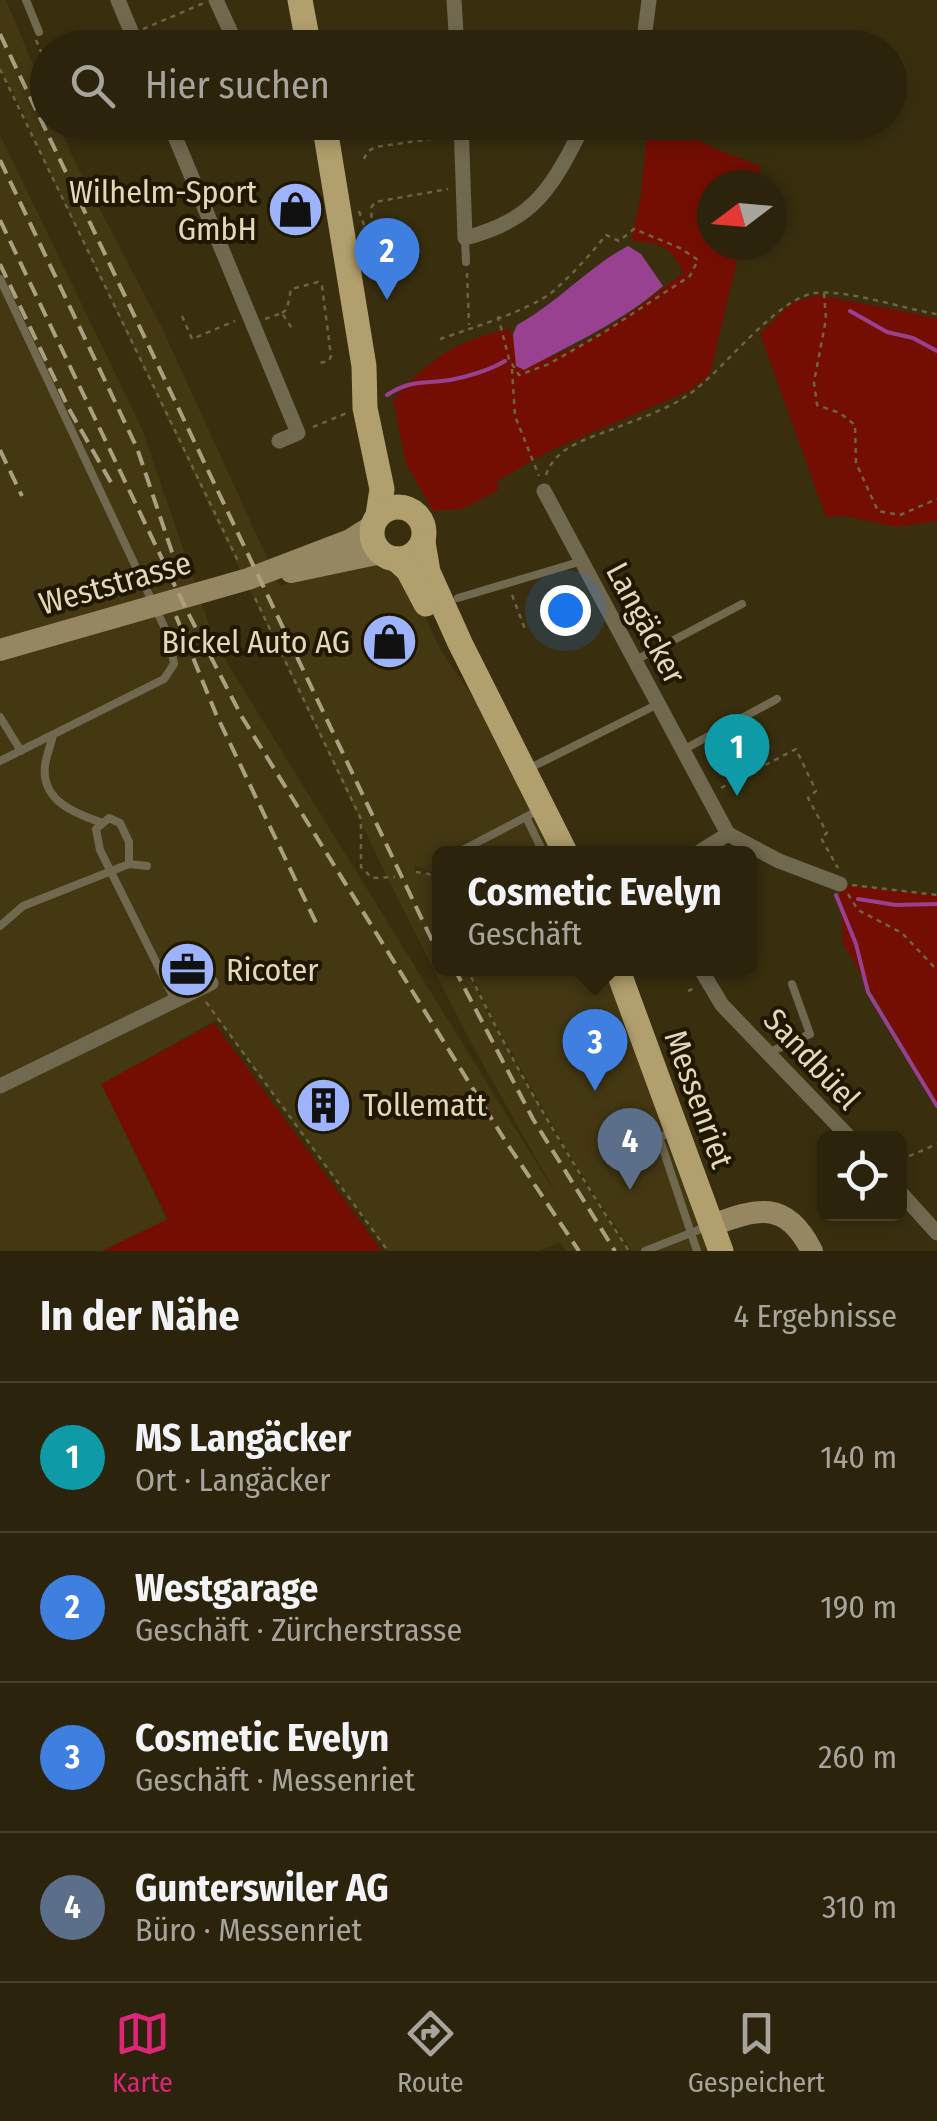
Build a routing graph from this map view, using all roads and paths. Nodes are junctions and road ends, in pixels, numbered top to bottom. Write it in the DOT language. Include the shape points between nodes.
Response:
graph roads {
  1 [pos="26,0"];
  2 [pos="118,0"];
  3 [pos="213,0"];
  4 [pos="300,0"];
  5 [pos="454,0"];
  6 [pos="649,0"];
  7 [pos="145,28"];
  8 [pos="32,30"];
  9 [pos="38,30"];
  10 [pos="130,30"];
  11 [pos="228,30"];
  12 [pos="306,30"];
  13 [pos="456,30"];
  14 [pos="645,30"];
  15 [pos="0,69"];
  16 [pos="30,128"];
  17 [pos="35,140"];
  18 [pos="176,140"];
  19 [pos="327,140"];
  20 [pos="408,140"];
  21 [pos="461,140"];
  22 [pos="574,140"];
  23 [pos="364,159"];
  24 [pos="460,187"];
  25 [pos="339,210"];
  26 [pos="465,238"];
  27 [pos="466,262"];
  28 [pos="0,279"];
  29 [pos="824,294"];
  30 [pos="282,313"];
  31 [pos="937,314"];
  32 [pos="182,316"];
  33 [pos="498,316"];
  34 [pos="247,321"];
  35 [pos="469,327"];
  36 [pos="293,330"];
  37 [pos="440,339"];
  38 [pos="319,363"];
  39 [pos="364,366"];
  40 [pos="512,368"];
  41 [pos="352,410"];
  42 [pos="298,433"];
  43 [pos="279,441"];
  44 [pos="544,492"];
  45 [pos="937,499"];
  46 [pos="412,510"];
  47 [pos="375,521"];
  48 [pos="423,542"];
  49 [pos="388,556"];
  50 [pos="582,561"];
  51 [pos="247,579"];
  52 [pos="505,592"];
  53 [pos="458,598"];
  54 [pos="742,604"];
  55 [pos="525,629"];
  56 [pos="0,650"];
  57 [pos="458,652"];
  58 [pos="634,661"];
  59 [pos="777,699"];
  60 [pos="658,704"];
  61 [pos="0,718"];
  62 [pos="53,734"];
  63 [pos="682,750"];
  64 [pos="20,751"];
  65 [pos="0,761"];
  66 [pos="524,771"];
  67 [pos="707,796"];
  68 [pos="534,813"];
  69 [pos="103,824"];
  70 [pos="728,834"];
  71 [pos="470,846"];
  72 [pos="542,846"];
  73 [pos="560,846"];
  74 [pos="709,846"];
  75 [pos="750,846"];
  76 [pos="757,850"];
  77 [pos="129,864"];
  78 [pos="147,866"];
  79 [pos="113,872"];
  80 [pos="416,872"];
  81 [pos="432,876"];
  82 [pos="395,878"];
  83 [pos="844,884"];
  84 [pos="937,895"];
  85 [pos="0,926"];
  86 [pos="937,970"];
  87 [pos="471,976"];
  88 [pos="620,976"];
  89 [pos="705,976"];
  90 [pos="792,984"];
  91 [pos="205,987"];
  92 [pos="176,1002"];
  93 [pos="770,1052"];
  94 [pos="0,1086"];
  95 [pos="843,1131"];
  96 [pos="937,1144"];
  97 [pos="907,1157"];
  98 [pos="907,1200"];
  99 [pos="700,1230"];
  100 [pos="937,1233"];
  101 [pos="388,1251"];
  102 [pos="630,1251"];
  103 [pos="644,1251"];
  104 [pos="697,1251"];
  105 [pos="721,1251"];
  106 [pos="812,1251"];
  1 -- 9 [label="lane"];
  2 -- 10 [label="street"];
  3 -- 7 [label="path"];
  3 -- 11 [label="street"];
  4 -- 12 [label="main road"];
  5 -- 13 [label="street"];
  6 -- 14 [label="street"];
  8 -- 9 [label="path"];
  15 -- 16 [label="path"];
  17 -- 51 [label="path"];
  18 -- 34 [label="street"];
  19 -- 25 [label="main road"];
  20 -- 23 [label="path" via="375,147"];
  21 -- 26 [label="street"];
  22 -- 26 [label="street" via="547,190 521,216"];
  24 -- 25 [label="path" via="375,202 373,242 357,207"];
  25 -- 39 [label="main road"];
  26 -- 27 [label="lane"];
  27 -- 35 [label="path"];
  28 -- 62 [label="lane" via="174,651 164,680"];
  29 -- 31 [label="path"];
  29 -- 44 [label="path" via="789,302 695,391 568,447 549,464"];
  29 -- 45 [label="path" via="817,405 855,425 856,462 878,511 900,515"];
  30 -- 34 [label="path"];
  30 -- 36 [label="path"];
  30 -- 38 [label="path" via="290,289 322,286 331,356"];
  32 -- 34 [label="path" via="192,339"];
  33 -- 35 [label="path"];
  33 -- 40 [label="path"];
  33 -- 40 [label="path" via="550,294 606,235 619,241 634,230 698,260 690,276 606,331 528,372 519,375"];
  34 -- 42 [label="street"];
  35 -- 37 [label="path"];
  39 -- 46 [label="main road" via="398,484"];
  39 -- 47 [label="main road" via="365,408 382,489"];
  40 -- 44 [label="path" via="515,416"];
  41 -- 42 [label="path"];
  42 -- 43 [label="street"];
  44 -- 50 [label="street, Langäcker"];
  46 -- 47 [label="main road" via="391,508"];
  46 -- 48 [label="main road" via="424,528"];
  47 -- 49 [label="main road" via="373,541"];
  47 -- 51 [label="main road, Weststrasse" via="350,540"];
  48 -- 49 [label="main road" via="412,556"];
  48 -- 57 [label="main road"];
  49 -- 51 [label="main road, Weststrasse"];
  49 -- 57 [label="main road" via="415,580"];
  50 -- 53 [label="lane"];
  50 -- 58 [label="street, Langäcker"];
  51 -- 56 [label="main road, Weststrasse"];
  51 -- 82 [label="path" via="361,819 361,867 372,878"];
  52 -- 55 [label="path" via="512,592"];
  54 -- 58 [label="lane"];
  57 -- 66 [label="main road"];
  58 -- 60 [label="street, Langäcker"];
  59 -- 63 [label="lane"];
  60 -- 63 [label="street, Langäcker"];
  60 -- 66 [label="lane"];
  61 -- 64 [label="lane"];
  62 -- 64 [label="lane"];
  62 -- 69 [label="lane" via="44,768 48,790 67,810"];
  63 -- 67 [label="street, Langäcker"];
  64 -- 65 [label="lane"];
  66 -- 68 [label="main road"];
  67 -- 70 [label="street, Langäcker"];
  67 -- 83 [label="path" via="796,749 816,790 808,798 827,833 821,838"];
  68 -- 71 [label="lane"];
  68 -- 72 [label="lane"];
  68 -- 73 [label="main road"];
  69 -- 77 [label="lane" via="110,818 120,823"];
  69 -- 79 [label="lane" via="96,829 100,850"];
  70 -- 74 [label="street"];
  70 -- 75 [label="street"];
  76 -- 83 [label="street"];
  77 -- 78 [label="lane"];
  77 -- 79 [label="lane"];
  79 -- 85 [label="lane" via="23,906"];
  79 -- 92 [label="lane"];
  80 -- 81 [label="path"];
  83 -- 84 [label="path"];
  83 -- 86 [label="path" via="858,910 902,933"];
  87 -- 102 [label="path" via="572,1164"];
  88 -- 99 [label="main road, Messenriet" via="675,1131"];
  89 -- 93 [label="street, Sandbüel" via="722,1004"];
  90 -- 93 [label="lane" via="810,1034"];
  91 -- 92 [label="street"];
  91 -- 101 [label="path"];
  92 -- 94 [label="street"];
  93 -- 95 [label="street, Sandbüel"];
  96 -- 97 [label="path"];
  98 -- 100 [label="street"];
  99 -- 103 [label="lane"];
  99 -- 104 [label="lane"];
  99 -- 105 [label="main road, Messenriet"];
  99 -- 106 [label="main road" via="772,1212 796,1226"];
}
